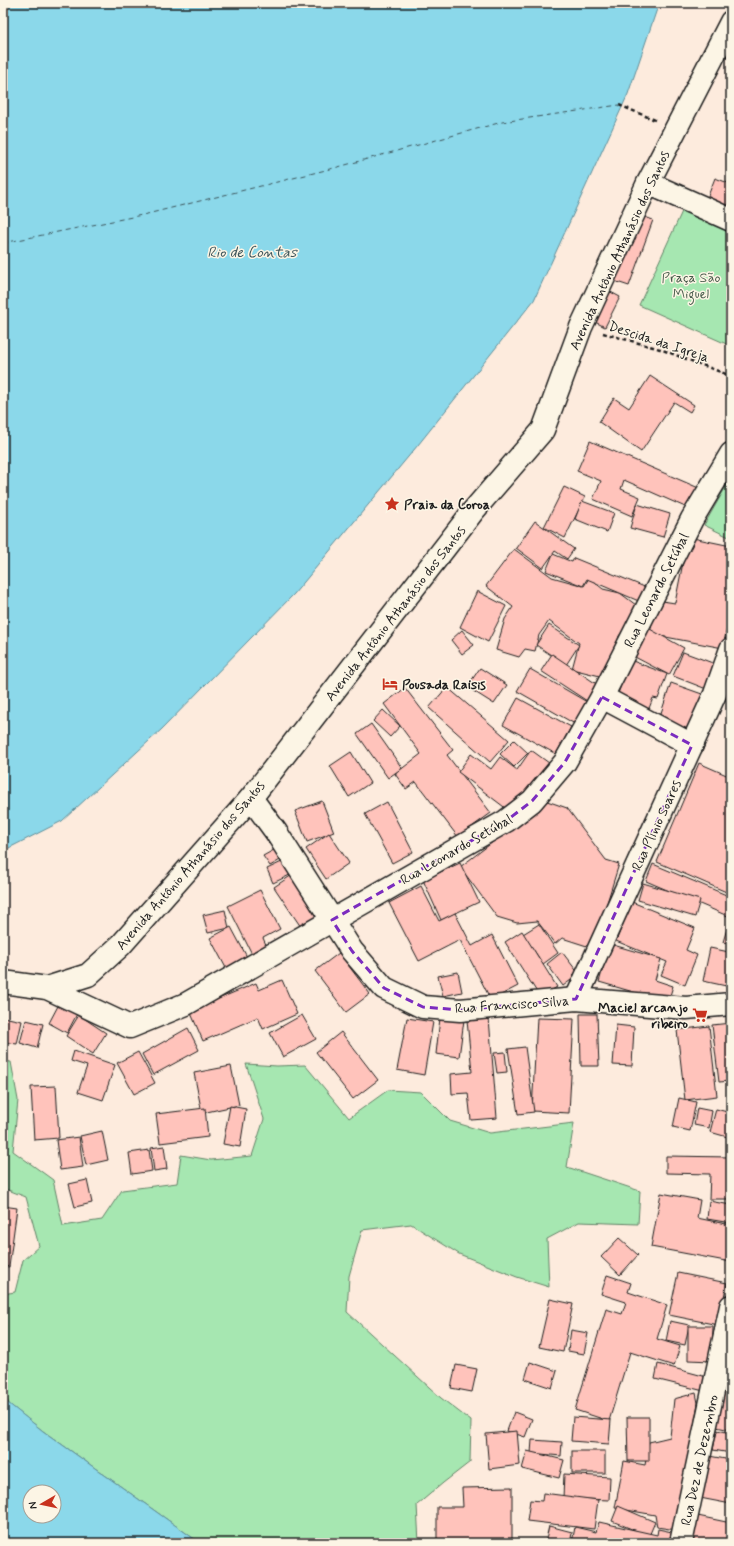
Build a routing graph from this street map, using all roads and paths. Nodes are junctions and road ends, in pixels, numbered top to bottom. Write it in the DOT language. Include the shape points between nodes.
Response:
graph roads {
  1 [pos="731,22"];
  2 [pos="619,105"];
  3 [pos="675,130"];
  4 [pos="648,183"];
  5 [pos="731,220"];
  6 [pos="581,327"];
  7 [pos="731,376"];
  8 [pos="731,454"];
  9 [pos="731,649"];
  10 [pos="602,697"];
  11 [pos="723,698"];
  12 [pos="692,744"];
  13 [pos="251,798"];
  14 [pos="332,920"];
  15 [pos="3,982"];
  16 [pos="47,988"];
  17 [pos="576,999"];
  18 [pos="731,1004"];
  19 [pos="731,1306"];
  20 [pos="681,1543"];
  1 -- 3 [label="street, Avenida Antônio Athanásio dos Santos"];
  2 -- 3 [label="path"];
  3 -- 4 [label="street, Avenida Antônio Athanásio dos Santos"];
  4 -- 5 [label="street"];
  4 -- 6 [label="street, Avenida Antônio Athanásio dos Santos"];
  6 -- 7 [label="path, Descida da Igreja" via="660,349"];
  6 -- 13 [label="street, Avenida Antônio Athanásio dos Santos" via="543,430 474,510"];
  8 -- 10 [label="street, Rua Leonardo Setúbal" via="692,519"];
  9 -- 11 [label="street, Rua Plínio Soares"];
  10 -- 12 [label="street"];
  10 -- 14 [label="street, Rua Leonardo Setúbal" via="565,762 532,801 506,821"];
  11 -- 12 [label="street, Rua Plínio Soares"];
  12 -- 17 [label="street, Rua Plínio Soares"];
  13 -- 14 [label="street, Rua Francisco Silva" via="276,832"];
  13 -- 16 [label="street, Avenida Antônio Athanásio dos Santos" via="121,945 88,975"];
  14 -- 16 [label="street, Rua Leonardo Setúbal" via="186,1004 130,1027"];
  14 -- 17 [label="street, Rua Francisco Silva" via="352,951 384,988 424,1007 460,1010"];
  15 -- 16 [label="street"];
  17 -- 18 [label="street, Rua Francisco Silva" via="686,1008"];
  19 -- 20 [label="street, Rua Dez de Dezembro"];
}
